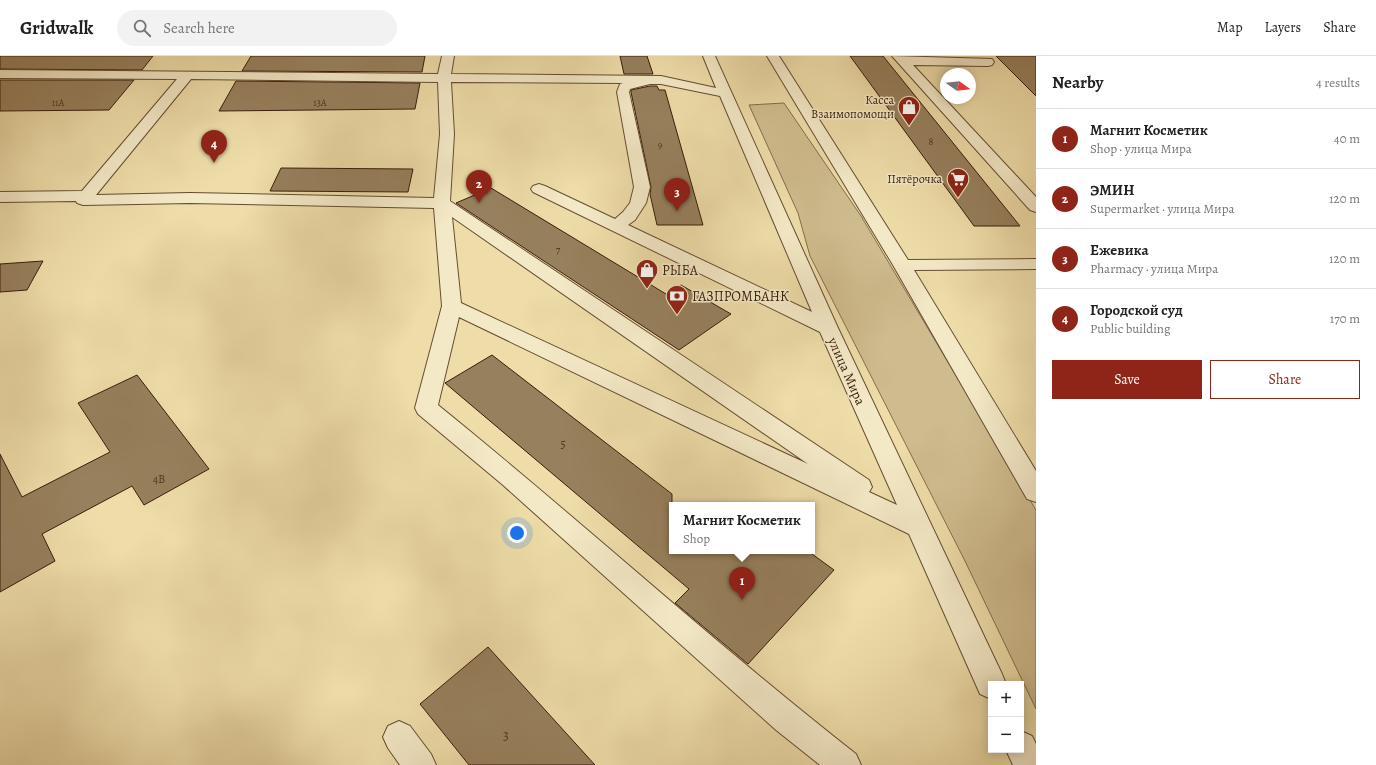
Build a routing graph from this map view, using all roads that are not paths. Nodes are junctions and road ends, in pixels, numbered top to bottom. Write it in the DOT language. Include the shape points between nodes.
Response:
graph roads {
  1 [pos="448,56"];
  2 [pos="709,56"];
  3 [pos="773,56"];
  4 [pos="900,59"];
  5 [pos="988,62"];
  6 [pos="0,74"];
  7 [pos="186,76"];
  8 [pos="444,77"];
  9 [pos="661,80"];
  10 [pos="724,93"];
  11 [pos="539,189"];
  12 [pos="86,196"];
  13 [pos="0,197"];
  14 [pos="442,203"];
  15 [pos="1036,207"];
  16 [pos="617,226"];
  17 [pos="1036,264"];
  18 [pos="902,265"];
  19 [pos="452,306"];
  20 [pos="828,328"];
  21 [pos="1036,492"];
  22 [pos="917,526"];
  23 [pos="990,681"];
  24 [pos="399,737"];
  25 [pos="1023,753"];
  26 [pos="420,765"];
  27 [pos="845,765"];
  28 [pos="1029,765"];
  1 -- 8 [label="street"];
  2 -- 10 [label="street, улица Мира"];
  3 -- 18 [label="street"];
  4 -- 5 [label="street"];
  4 -- 15 [label="street"];
  6 -- 7 [label="street"];
  7 -- 8 [label="street"];
  7 -- 12 [label="street"];
  8 -- 9 [label="street"];
  8 -- 14 [label="street" via="446,134"];
  9 -- 10 [label="street"];
  9 -- 16 [label="street" via="640,82 625,87 623,92 642,187 638,203 629,216"];
  10 -- 20 [label="street, улица Мира"];
  11 -- 16 [label="street"];
  12 -- 13 [label="street"];
  12 -- 14 [label="street" via="83,200 190,198"];
  14 -- 19 [label="street"];
  14 -- 22 [label="street"];
  16 -- 20 [label="street"];
  17 -- 18 [label="street"];
  18 -- 21 [label="street"];
  19 -- 22 [label="street"];
  19 -- 27 [label="street" via="426,408 511,478 787,719"];
  20 -- 22 [label="street, улица Мира"];
  22 -- 23 [label="street, улица Мира"];
  24 -- 26 [label="street"];
  25 -- 28 [label="street"];
}
